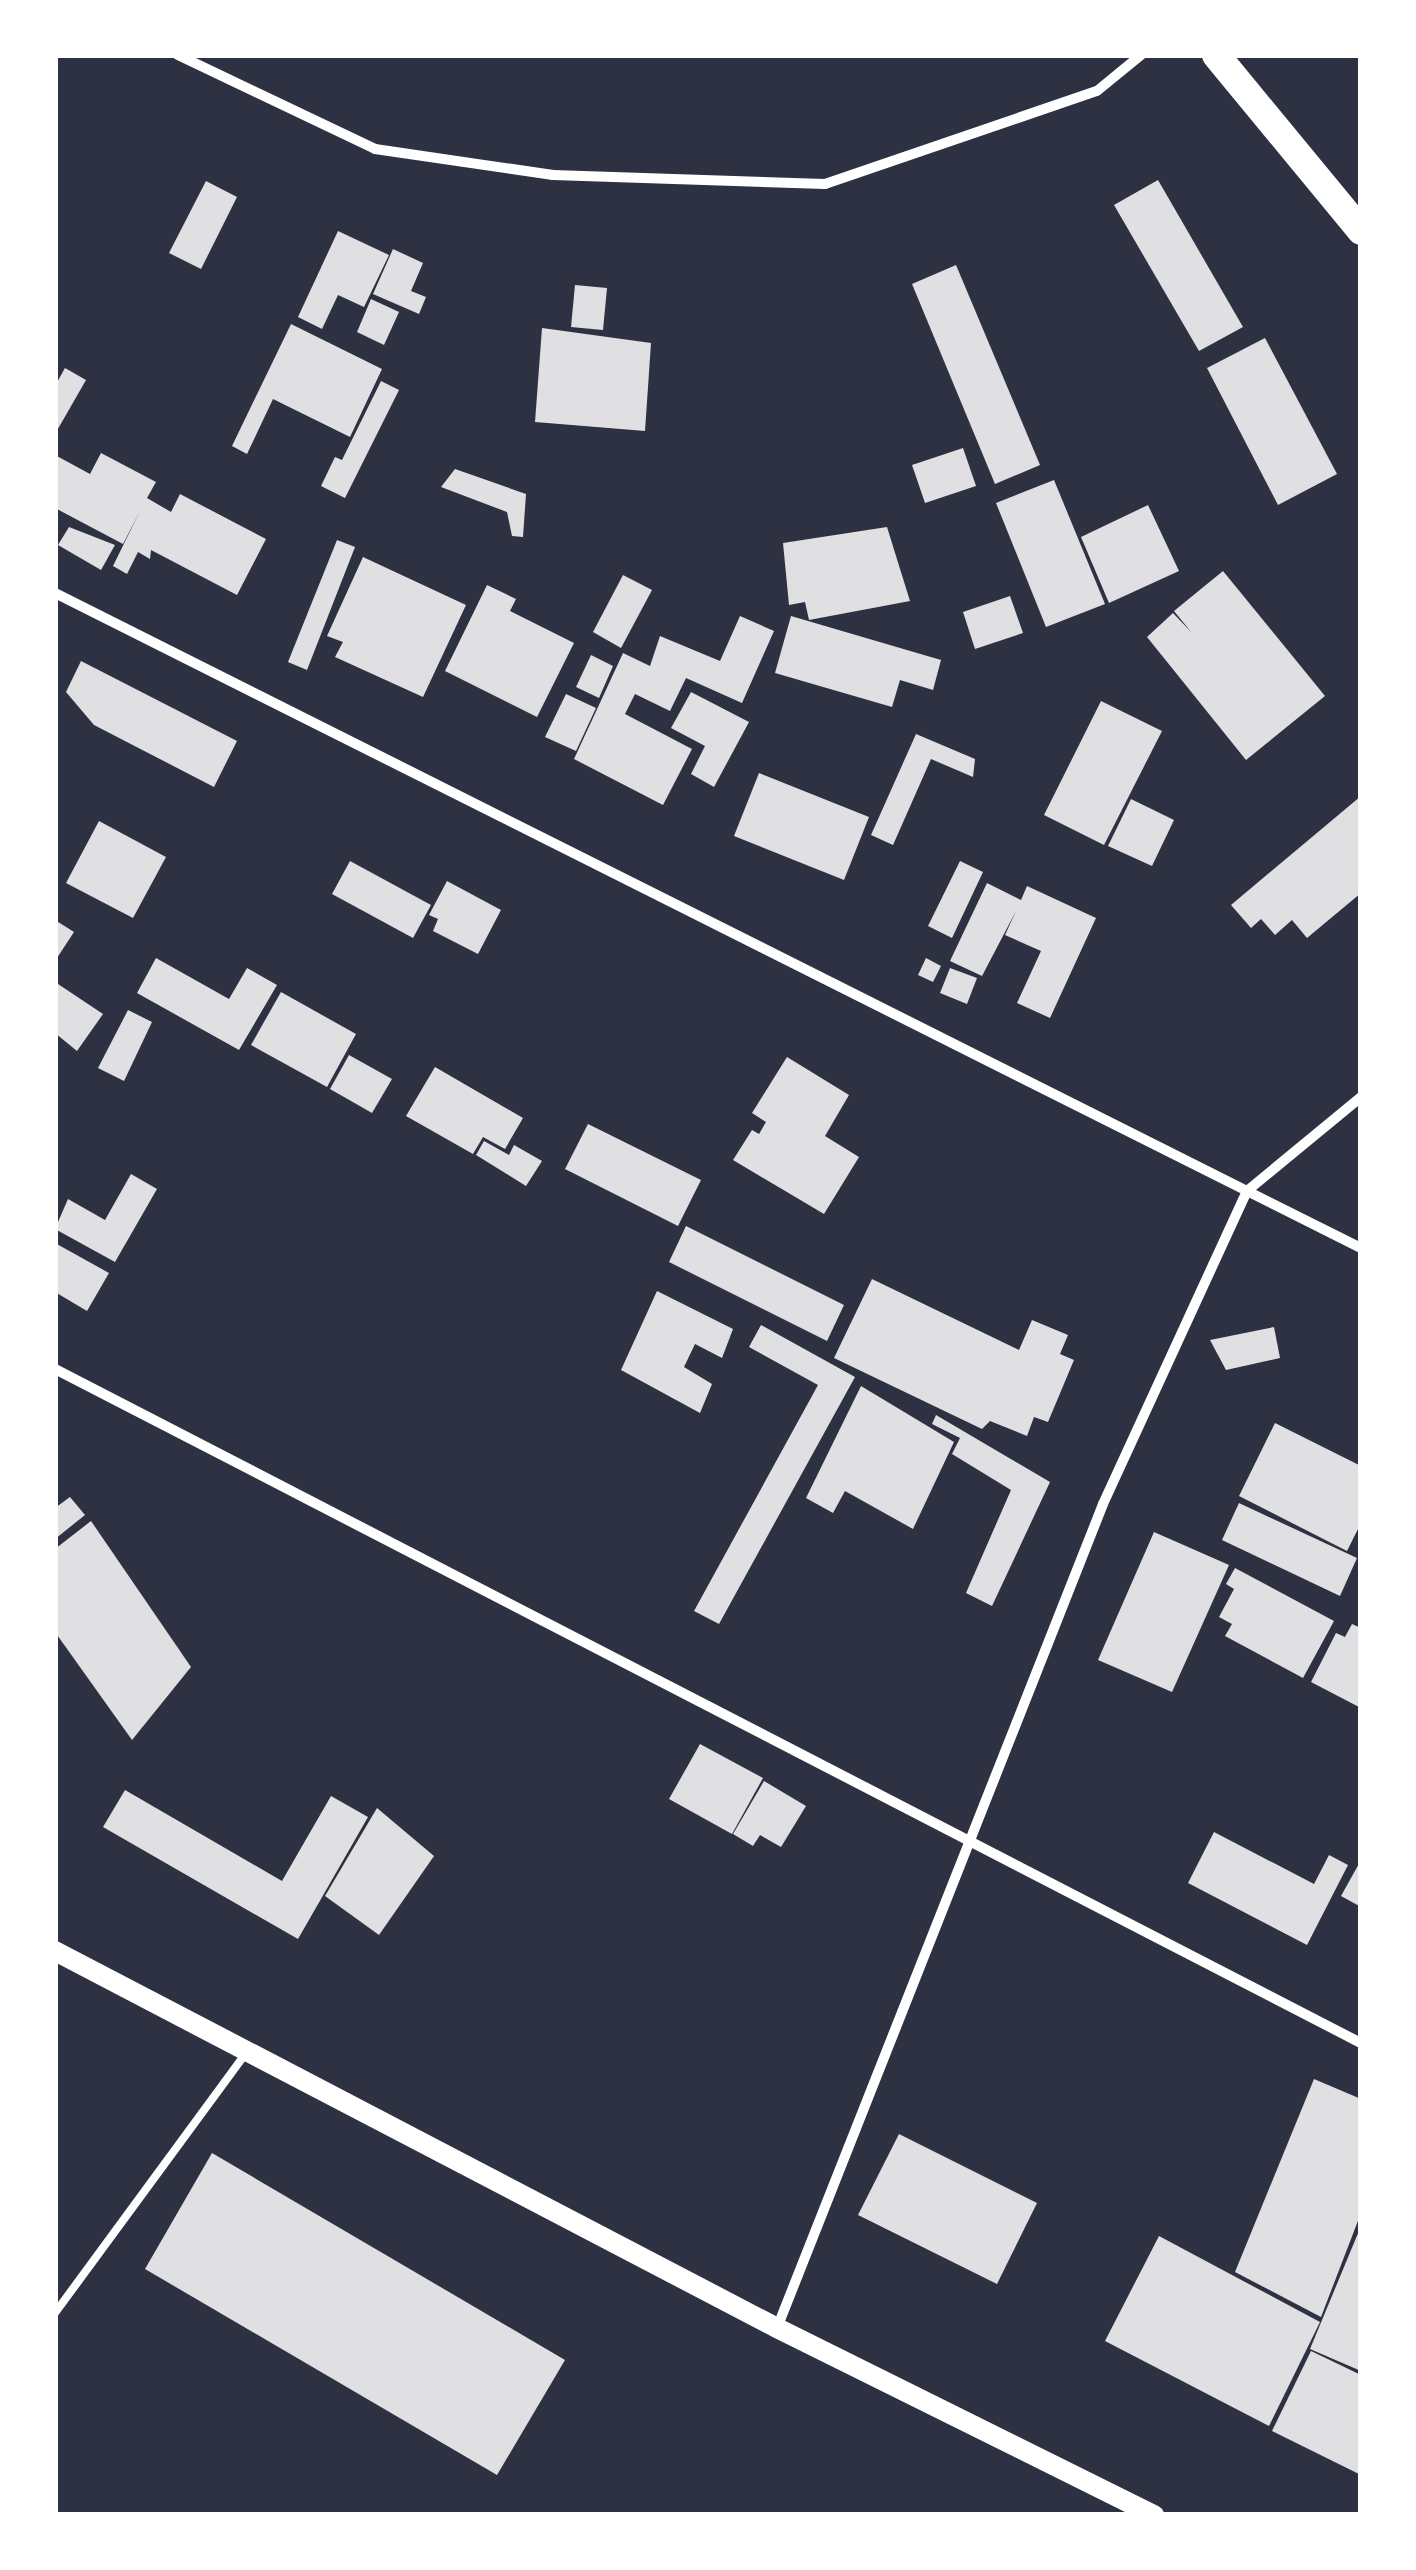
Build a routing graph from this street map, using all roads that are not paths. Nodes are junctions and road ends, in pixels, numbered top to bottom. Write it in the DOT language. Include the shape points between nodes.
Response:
graph roads {
  1 [pos="178,55"];
  2 [pos="1141,55"];
  3 [pos="1216,55"];
  4 [pos="1361,231"];
  5 [pos="55,593"];
  6 [pos="1361,1096"];
  7 [pos="1247,1191"];
  8 [pos="1361,1248"];
  9 [pos="55,1369"];
  10 [pos="969,1844"];
  11 [pos="55,1951"];
  12 [pos="1361,2043"];
  13 [pos="247,2052"];
  14 [pos="55,2313"];
  15 [pos="777,2328"];
  16 [pos="1154,2515"];
  1 -- 2 [label="street" via="376,149 552,175 825,184 1097,91"];
  3 -- 4 [label="highway"];
  5 -- 7 [label="street"];
  6 -- 7 [label="street"];
  7 -- 8 [label="street"];
  7 -- 10 [label="street" via="1103,1504"];
  9 -- 10 [label="street"];
  10 -- 12 [label="street"];
  10 -- 15 [label="street"];
  11 -- 13 [label="main road"];
  13 -- 14 [label="lane"];
  13 -- 15 [label="main road"];
  15 -- 16 [label="main road"];
}
